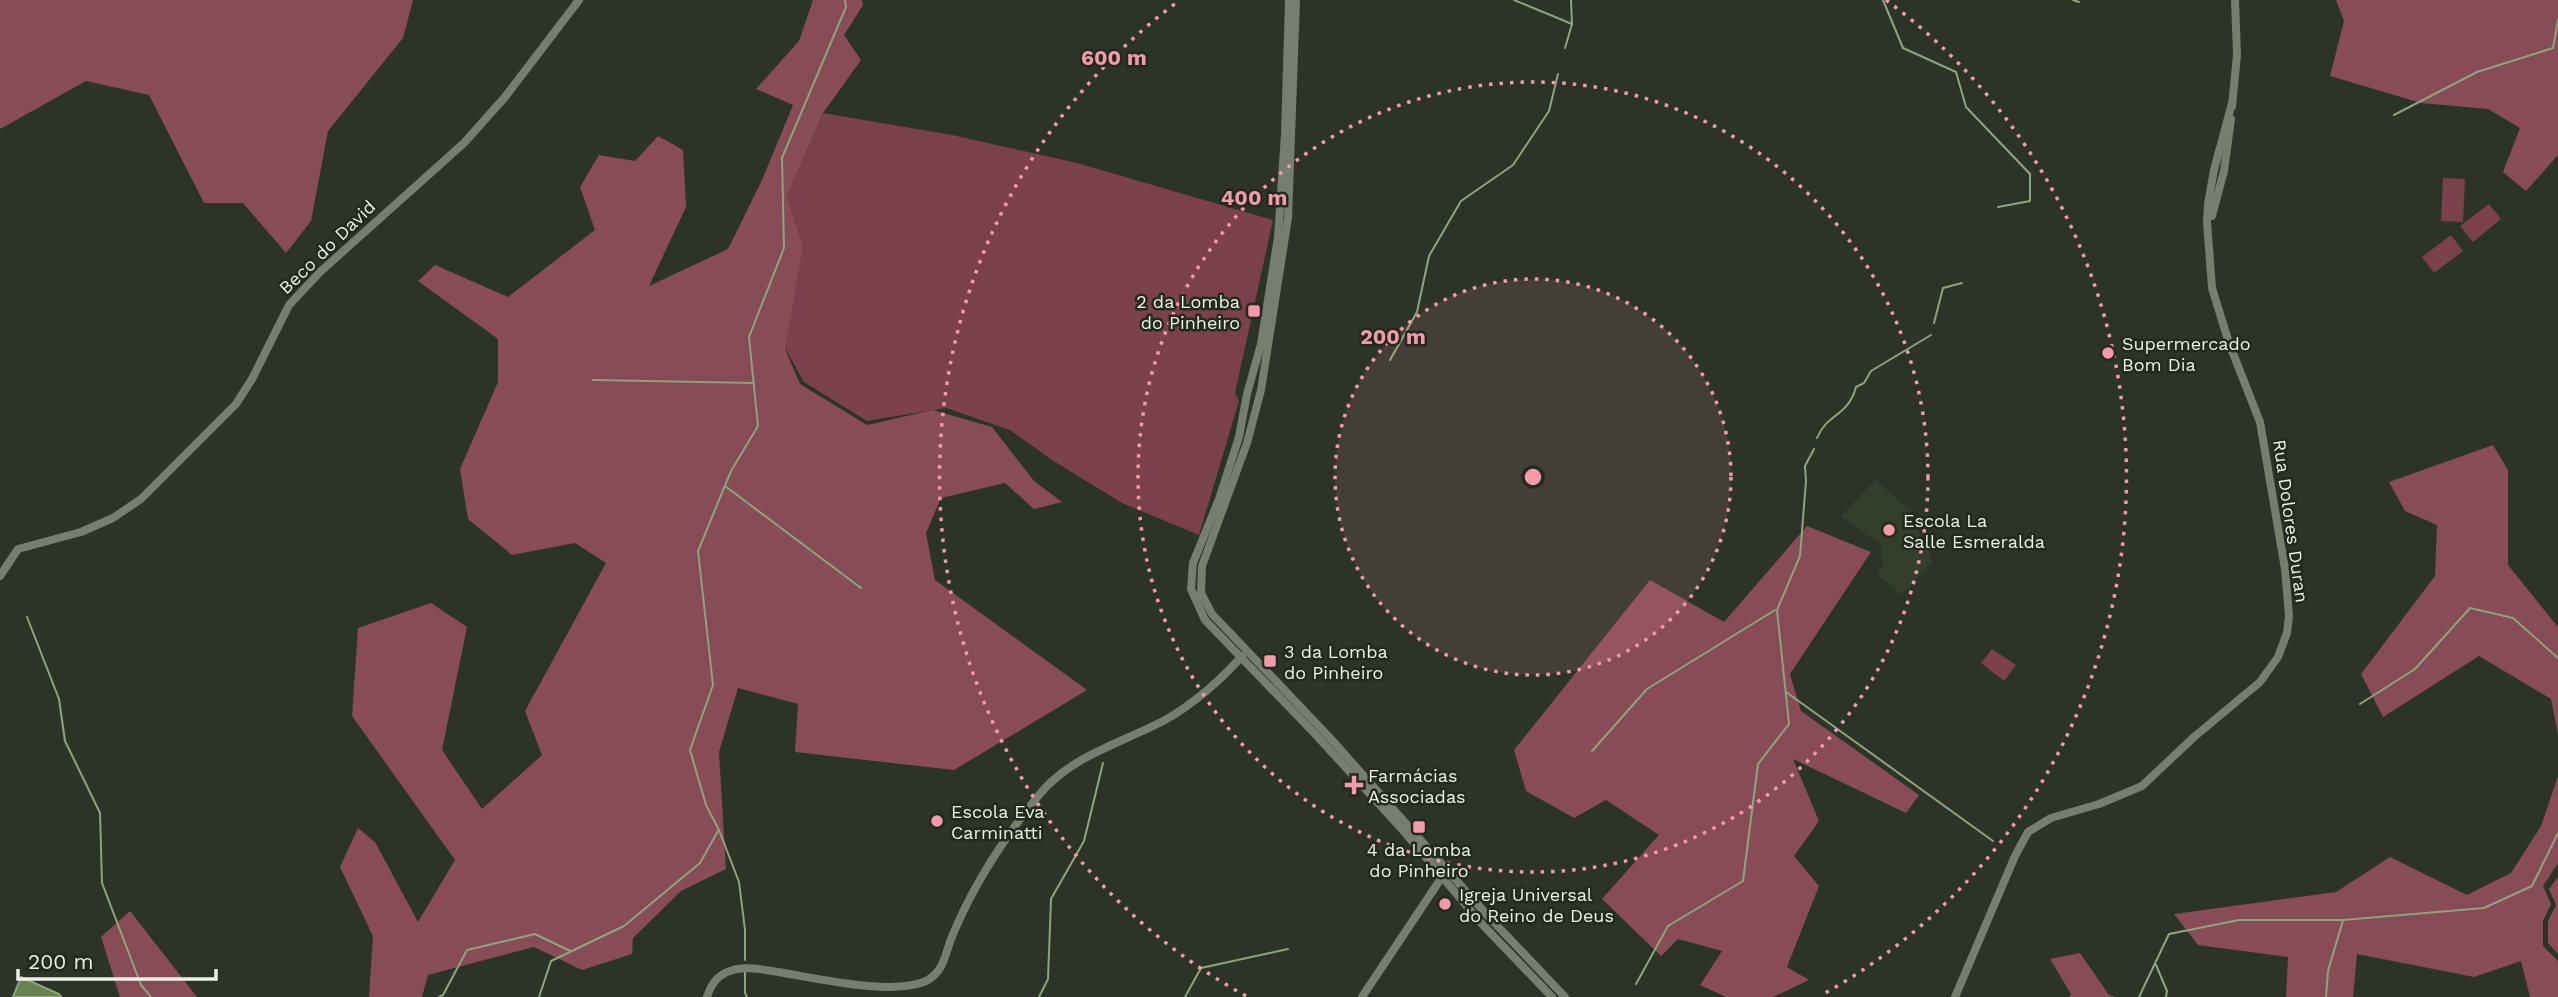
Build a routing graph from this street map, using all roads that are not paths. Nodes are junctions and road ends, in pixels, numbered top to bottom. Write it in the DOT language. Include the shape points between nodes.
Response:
graph roads {
  1 [pos="579,0"];
  2 [pos="1289,0"];
  3 [pos="1296,0"];
  4 [pos="2235,0"];
  5 [pos="2232,103"];
  6 [pos="2214,170"];
  7 [pos="2224,171"];
  8 [pos="2209,240"];
  9 [pos="1249,386"];
  10 [pos="1261,390"];
  11 [pos="1246,402"];
  12 [pos="1257,405"];
  13 [pos="0,576"];
  14 [pos="1244,655"];
  15 [pos="1448,869"];
  16 [pos="1442,877"];
  17 [pos="1487,915"];
  18 [pos="1481,923"];
  19 [pos="707,997"];
  20 [pos="1362,997"];
  21 [pos="1552,997"];
  22 [pos="1565,997"];
  23 [pos="1955,997"];
  1 -- 13 [label="main road, Beco do David" via="464,143 289,305 236,404 150,490 113,518 18,549"];
  2 -- 9 [label="main road" via="1281,218 1261,344"];
  3 -- 10 [label="main road" via="1288,218"];
  4 -- 5 [label="main road, Rua Dolores Duran" via="2237,55"];
  5 -- 6 [label="main road, Rua Dolores Duran"];
  5 -- 7 [label="main road, Rua Dolores Duran"];
  6 -- 7 [label="main road" via="2217,166"];
  6 -- 8 [label="main road, Rua Dolores Duran" via="2208,204"];
  7 -- 8 [label="main road, Rua Dolores Duran"];
  8 -- 23 [label="main road, Rua Dolores Duran" via="2216,305 2260,422 2285,569 2287,633 2278,657 2260,682 2142,786 2051,818 2028,832"];
  9 -- 10 [label="main road"];
  9 -- 11 [label="main road"];
  10 -- 12 [label="main road"];
  11 -- 12 [label="main road"];
  11 -- 14 [label="main road" via="1235,450 1190,578 1195,603 1205,620"];
  12 -- 14 [label="main road" via="1204,556 1200,580 1212,614"];
  14 -- 15 [label="main road" via="1332,739"];
  14 -- 16 [label="main road"];
  14 -- 19 [label="main road" via="1178,712 1070,765 1040,793 976,886 940,970 928,980 914,986 876,989 739,969 718,978"];
  15 -- 16 [label="main road"];
  15 -- 17 [label="main road"];
  16 -- 18 [label="main road"];
  16 -- 20 [label="main road"];
  17 -- 18 [label="main road"];
  17 -- 22 [label="main road"];
  18 -- 21 [label="main road"];
}
